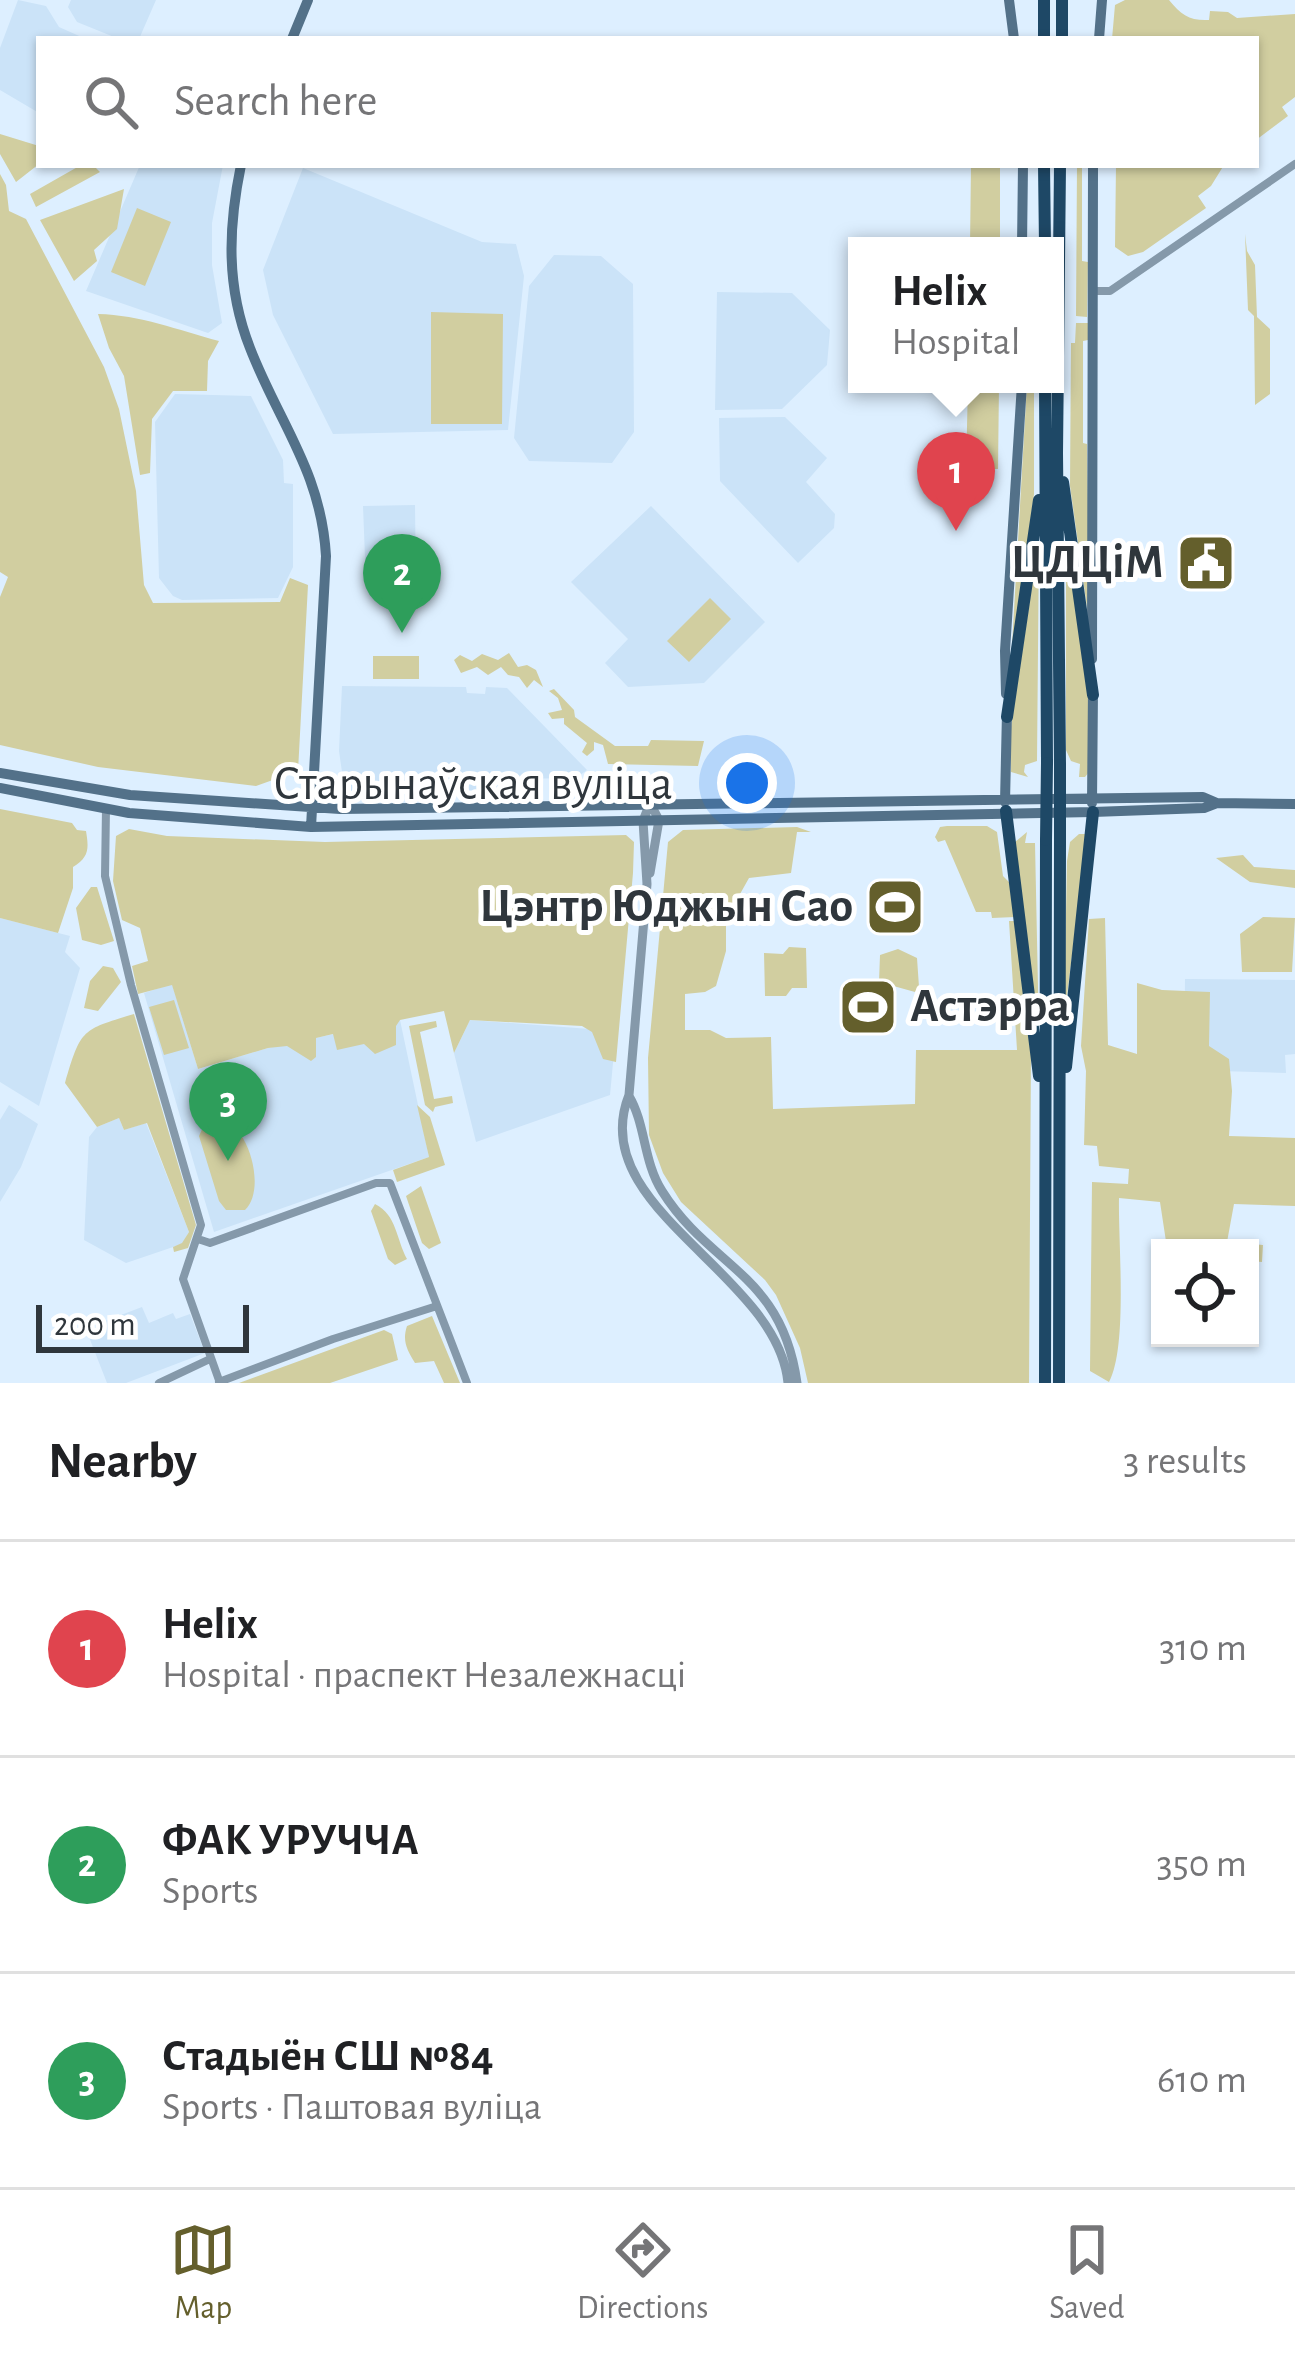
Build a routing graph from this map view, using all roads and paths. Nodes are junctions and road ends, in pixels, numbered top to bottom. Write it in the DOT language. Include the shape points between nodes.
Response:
graph roads {
  1 [pos="308,0"];
  2 [pos="1009,0"];
  3 [pos="1044,0"];
  4 [pos="1062,0"];
  5 [pos="1102,0"];
  6 [pos="293,36"];
  7 [pos="1014,36"];
  8 [pos="1044,36"];
  9 [pos="1062,36"];
  10 [pos="1099,36"];
  11 [pos="1295,164"];
  12 [pos="241,168"];
  13 [pos="1023,168"];
  14 [pos="1045,168"];
  15 [pos="1060,168"];
  16 [pos="1093,168"];
  17 [pos="1022,237"];
  18 [pos="1045,237"];
  19 [pos="1058,237"];
  20 [pos="1092,291"];
  21 [pos="1022,393"];
  22 [pos="1047,393"];
  23 [pos="1054,393"];
  24 [pos="1052,452"];
  25 [pos="1093,695"];
  26 [pos="1007,717"];
  27 [pos="0,773"];
  28 [pos="0,788"];
  29 [pos="109,793"];
  30 [pos="650,803"];
  31 [pos="1295,803"];
  32 [pos="1005,804"];
  33 [pos="1092,806"];
  34 [pos="106,808"];
  35 [pos="311,808"];
  36 [pos="643,820"];
  37 [pos="658,820"];
  38 [pos="310,827"];
  39 [pos="646,884"];
  40 [pos="1053,1124"];
  41 [pos="198,1239"];
  42 [pos="437,1306"];
  43 [pos="210,1359"];
  44 [pos="158,1383"];
  45 [pos="219,1383"];
  46 [pos="467,1383"];
  47 [pos="793,1383"];
  48 [pos="1046,1383"];
  49 [pos="1059,1383"];
  1 -- 6 [label="main road"];
  2 -- 7 [label="main road"];
  3 -- 8 [label="highway"];
  4 -- 9 [label="highway"];
  5 -- 10 [label="main road"];
  11 -- 20 [label="street" via="1110,291"];
  12 -- 35 [label="main road" via="230,236 237,308 325,527"];
  13 -- 17 [label="main road"];
  14 -- 18 [label="highway"];
  15 -- 19 [label="highway"];
  16 -- 20 [label="main road"];
  20 -- 25 [label="main road"];
  21 -- 26 [label="main road"];
  22 -- 24 [label="highway"];
  23 -- 24 [label="highway"];
  24 -- 25 [label="highway"];
  24 -- 26 [label="highway"];
  24 -- 40 [label="highway, bridge"];
  25 -- 33 [label="main road"];
  26 -- 32 [label="main road"];
  27 -- 29 [label="main road, Старынаўская вуліца"];
  28 -- 34 [label="main road, Старынаўская вуліца"];
  29 -- 34 [label="main road"];
  29 -- 35 [label="main road, Старынаўская вуліца"];
  30 -- 32 [label="main road, Старынаўская вуліца"];
  30 -- 35 [label="main road, Старынаўская вуліца"];
  30 -- 36 [label="street"];
  30 -- 37 [label="street"];
  31 -- 33 [label="main road, Старынаўская вуліца"];
  32 -- 33 [label="main road, Старынаўская вуліца"];
  32 -- 37 [label="main road, Старынаўская вуліца"];
  32 -- 40 [label="highway"];
  33 -- 40 [label="highway"];
  34 -- 38 [label="main road, Старынаўская вуліца"];
  34 -- 41 [label="street" via="105,876"];
  35 -- 38 [label="main road"];
  36 -- 37 [label="main road, Старынаўская вуліца"];
  36 -- 38 [label="main road, Старынаўская вуліца"];
  36 -- 39 [label="street"];
  37 -- 39 [label="street"];
  39 -- 47 [label="street" via="629,1095 649,1167 661,1190 766,1299 789,1345"];
  40 -- 48 [label="highway"];
  40 -- 49 [label="highway"];
  41 -- 42 [label="street" via="210,1243 390,1183"];
  41 -- 43 [label="street" via="183,1279"];
  42 -- 45 [label="street"];
  42 -- 46 [label="street"];
  43 -- 44 [label="street"];
  43 -- 45 [label="street"];
}
